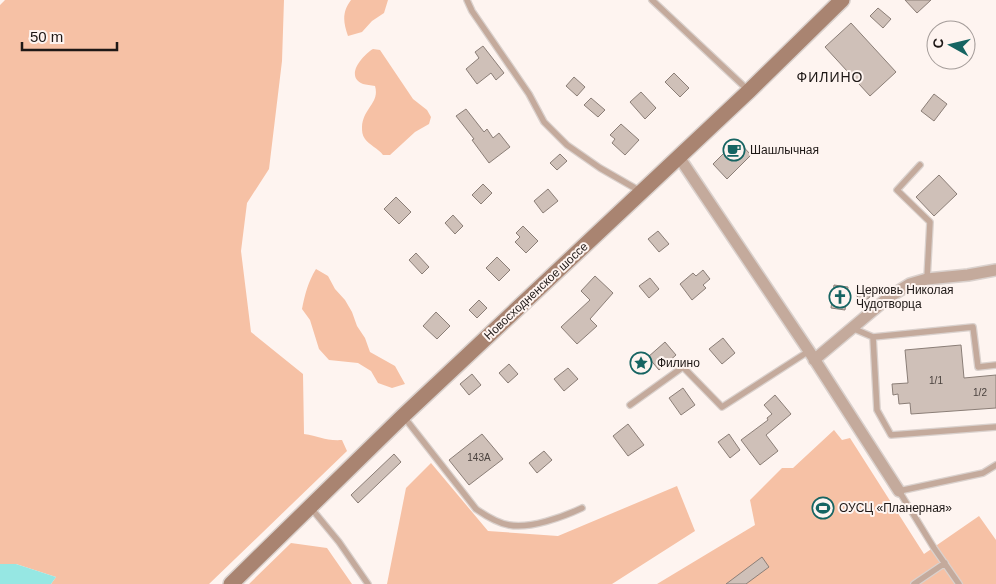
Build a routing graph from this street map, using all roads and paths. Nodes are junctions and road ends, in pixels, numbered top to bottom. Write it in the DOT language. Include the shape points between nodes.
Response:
graph roads {
  1 [pos="467,0"];
  2 [pos="652,0"];
  3 [pos="842,0"];
  4 [pos="749,90"];
  5 [pos="679,157"];
  6 [pos="920,165"];
  7 [pos="642,192"];
  8 [pos="996,270"];
  9 [pos="927,279"];
  10 [pos="852,328"];
  11 [pos="873,338"];
  12 [pos="812,355"];
  13 [pos="996,365"];
  14 [pos="630,405"];
  15 [pos="403,416"];
  16 [pos="996,427"];
  17 [pos="996,465"];
  18 [pos="899,492"];
  19 [pos="310,507"];
  20 [pos="582,508"];
  21 [pos="945,563"];
  22 [pos="231,584"];
  23 [pos="368,584"];
  24 [pos="914,584"];
  25 [pos="959,584"];
  1 -- 7 [label="lane" via="544,122 567,146"];
  2 -- 4 [label="lane"];
  3 -- 4 [label="main road, Новосходненское шоссе"];
  4 -- 5 [label="main road, Новосходненское шоссе"];
  5 -- 7 [label="main road, Новосходненское шоссе"];
  5 -- 12 [label="street"];
  6 -- 9 [label="lane" via="897,190 930,222"];
  7 -- 15 [label="main road, Новосходненское шоссе"];
  8 -- 9 [label="street"];
  9 -- 10 [label="street" via="910,284"];
  10 -- 11 [label="lane"];
  10 -- 12 [label="street"];
  11 -- 13 [label="lane" via="973,327 978,367"];
  11 -- 16 [label="lane" via="877,410 891,435"];
  12 -- 14 [label="lane" via="722,407 683,367"];
  12 -- 18 [label="street"];
  15 -- 19 [label="main road, Новосходненское шоссе"];
  15 -- 20 [label="lane" via="476,510 493,520 509,526 531,524 563,517"];
  17 -- 18 [label="lane" via="983,473"];
  18 -- 21 [label="lane"];
  19 -- 22 [label="main road, Новосходненское шоссе"];
  19 -- 23 [label="lane"];
  21 -- 24 [label="lane"];
  21 -- 25 [label="lane"];
}
